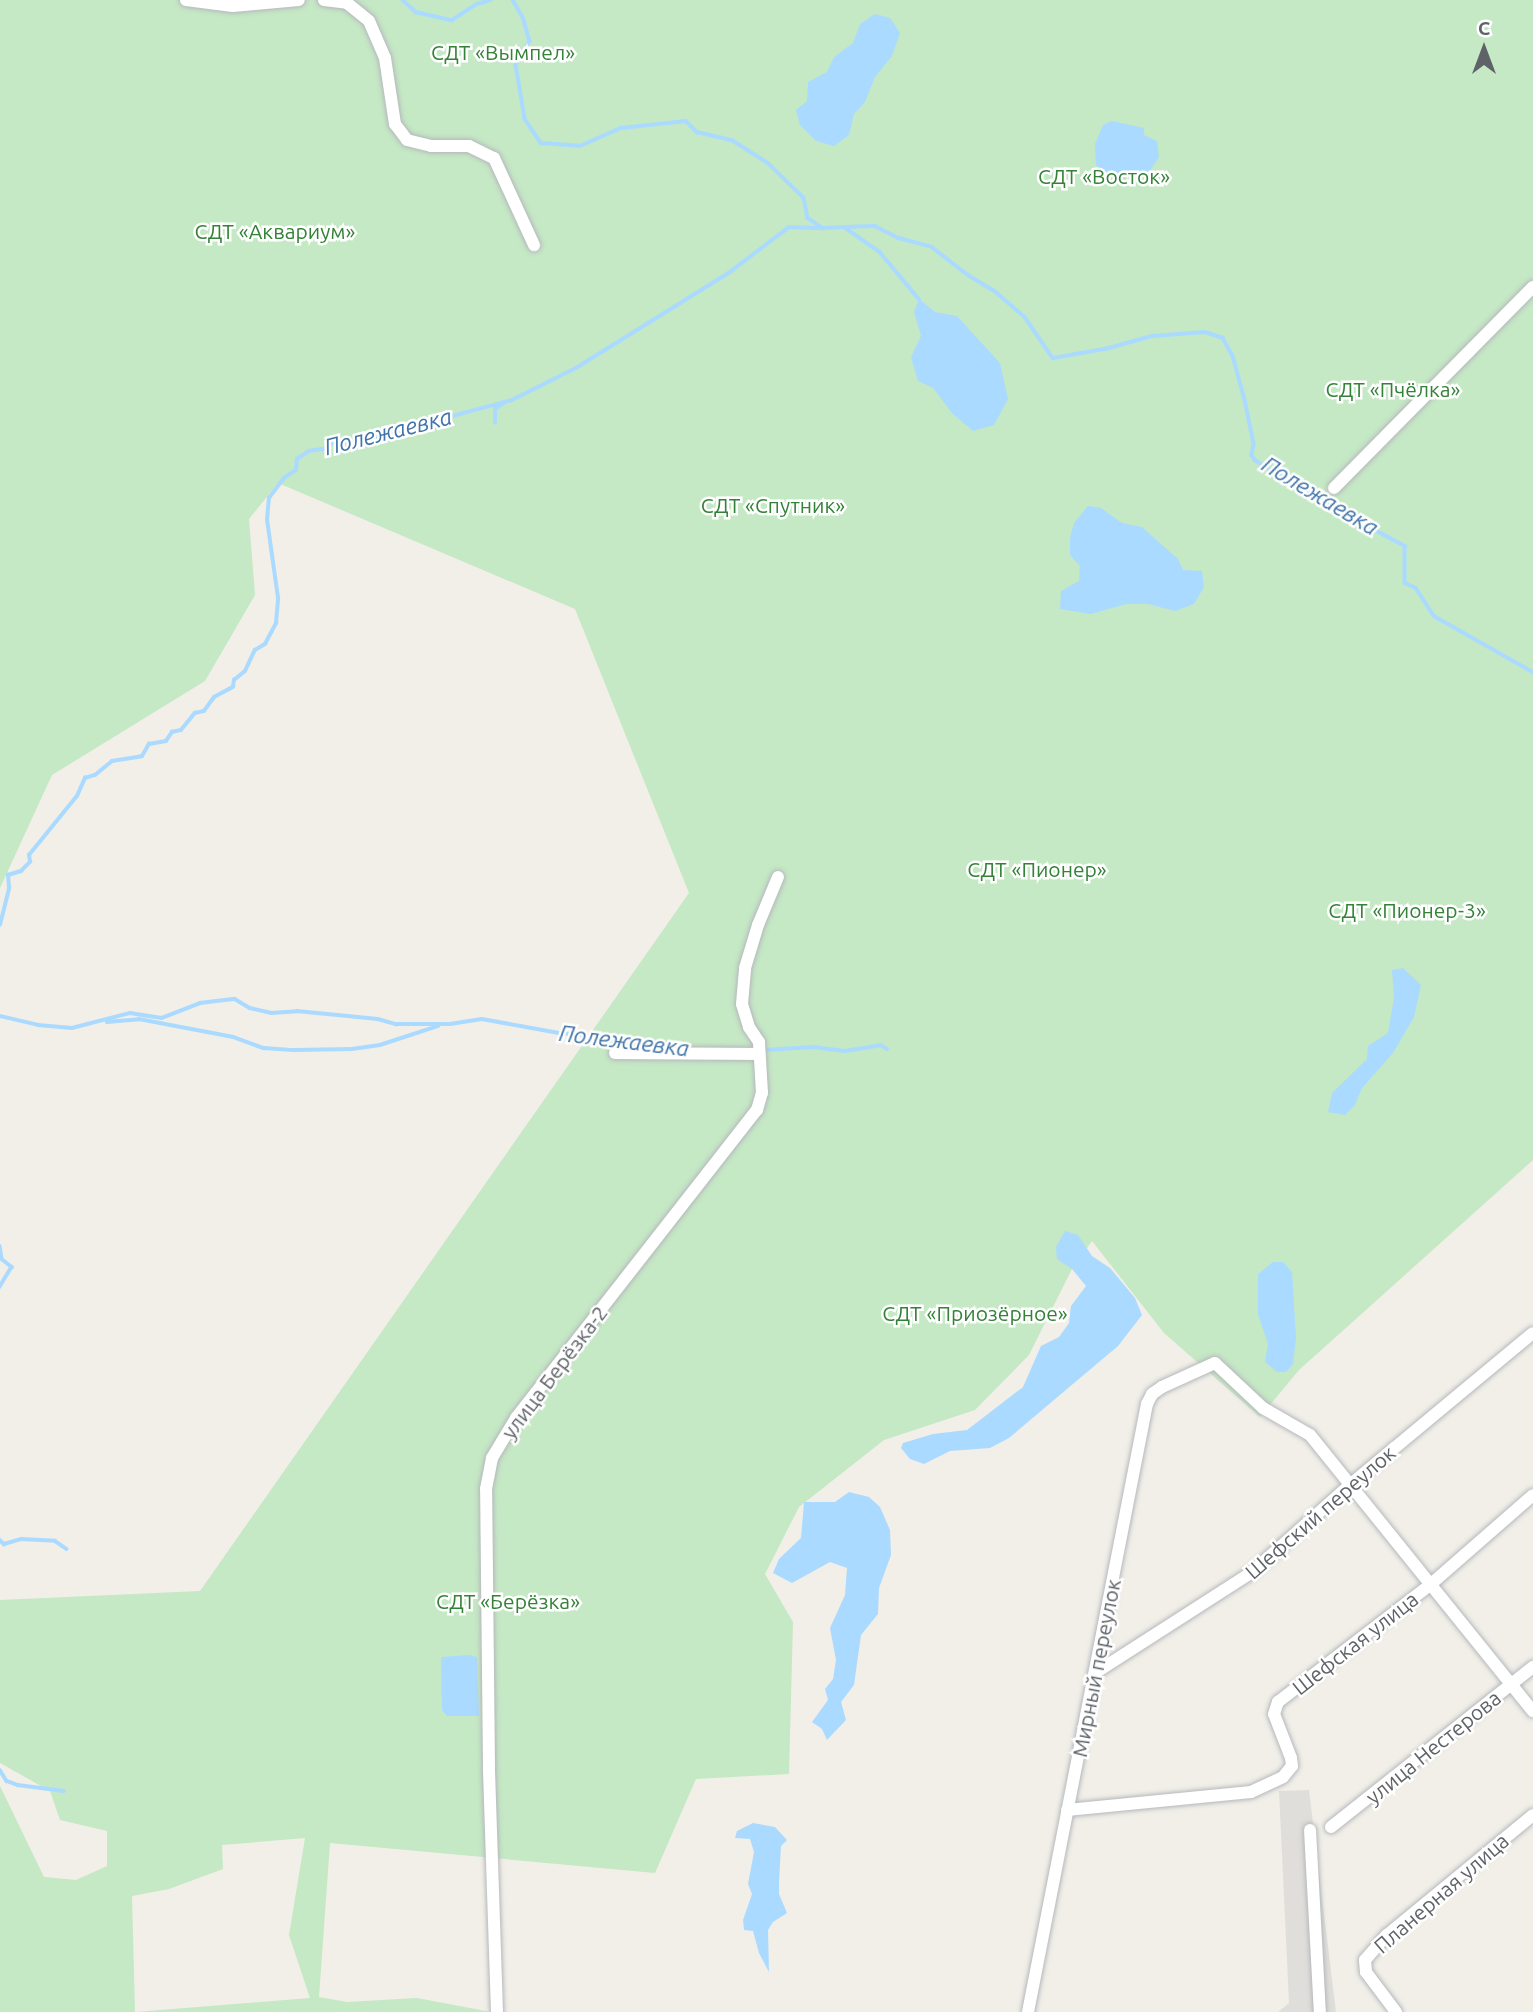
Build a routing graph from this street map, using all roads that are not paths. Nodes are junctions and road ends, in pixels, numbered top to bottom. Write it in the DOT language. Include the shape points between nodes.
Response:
graph roads {
  1 [pos="186,0"];
  2 [pos="299,0"];
  3 [pos="324,0"];
  4 [pos="534,245"];
  5 [pos="1533,287"];
  6 [pos="1334,488"];
  7 [pos="778,877"];
  8 [pos="615,1054"];
  9 [pos="758,1054"];
  10 [pos="1533,1333"];
  11 [pos="1351,1484"];
  12 [pos="1533,1495"];
  13 [pos="1431,1584"];
  14 [pos="1533,1667"];
  15 [pos="1095,1673"];
  16 [pos="1511,1684"];
  17 [pos="1533,1711"];
  18 [pos="1067,1810"];
  19 [pos="1533,1815"];
  20 [pos="1331,1827"];
  21 [pos="1310,1830"];
  22 [pos="497,2012"];
  23 [pos="1028,2012"];
  24 [pos="1320,2012"];
  25 [pos="1396,2012"];
  1 -- 2 [label="street" via="233,6"];
  3 -- 4 [label="street" via="346,3 369,20 385,58 395,124 407,140 430,146 469,146 494,158"];
  5 -- 6 [label="street"];
  7 -- 9 [label="street, улица Берёзка-2" via="745,968 742,1004 759,1042"];
  8 -- 9 [label="street"];
  9 -- 22 [label="street, улица Берёзка-2" via="762,1093 752,1118 516,1418 492,1458 486,1489"];
  10 -- 11 [label="street, Шефский переулок"];
  11 -- 13 [label="street"];
  11 -- 15 [label="street, Шефский переулок" via="1251,1573"];
  11 -- 15 [label="street, Мирный переулок" via="1310,1436 1263,1408 1215,1363 1152,1394"];
  12 -- 13 [label="street, Шефская улица"];
  13 -- 16 [label="street"];
  13 -- 18 [label="street, Шефская улица" via="1278,1702 1274,1714 1292,1758 1283,1777 1251,1792"];
  14 -- 16 [label="street, улица Нестерова"];
  15 -- 18 [label="street, Мирный переулок"];
  16 -- 17 [label="street"];
  16 -- 20 [label="street, улица Нестерова"];
  18 -- 23 [label="street, Мирный переулок"];
  19 -- 25 [label="street, Планерная улица" via="1387,1935 1365,1960 1366,1972"];
  21 -- 24 [label="street"];
}
